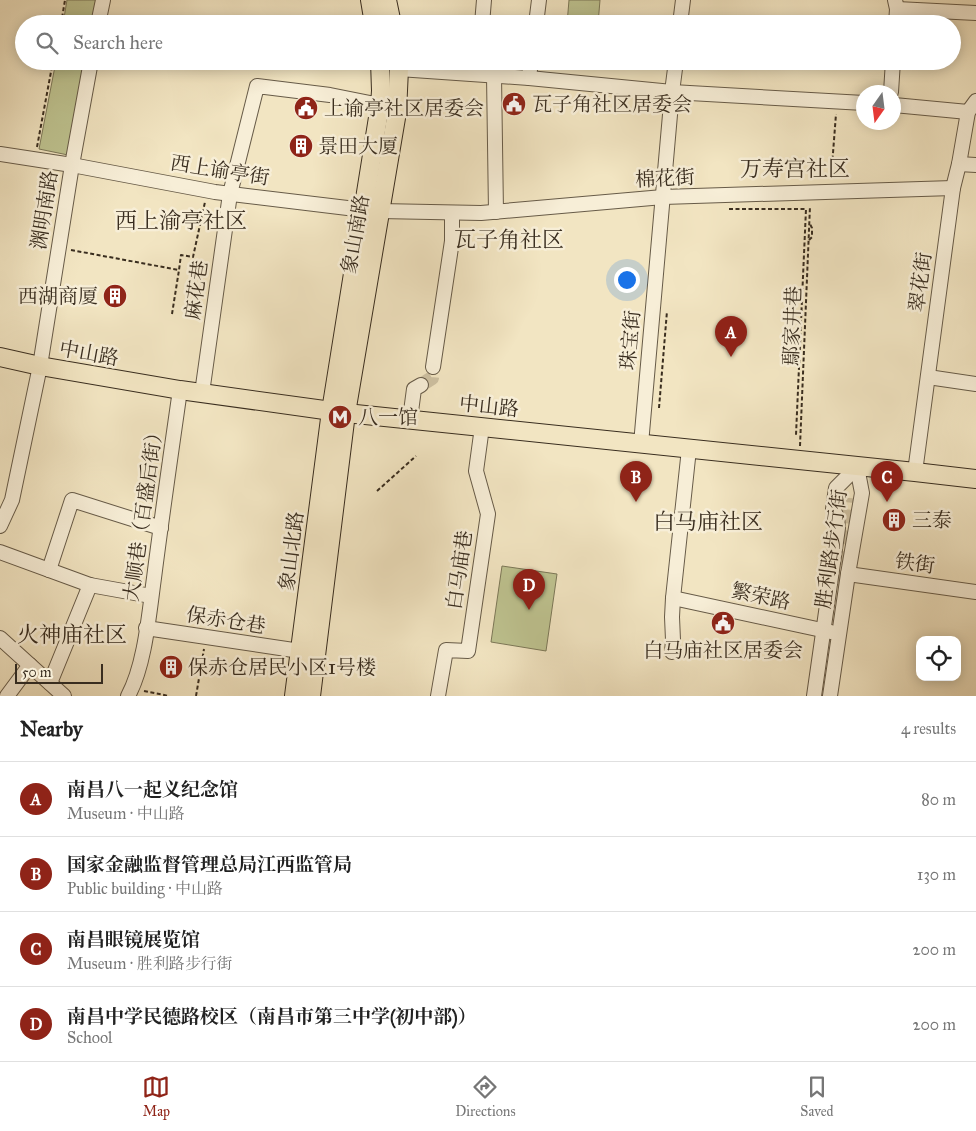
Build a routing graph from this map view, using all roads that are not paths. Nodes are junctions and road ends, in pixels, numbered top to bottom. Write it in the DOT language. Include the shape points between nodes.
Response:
graph roads {
  1 [pos="103,0"];
  2 [pos="370,0"];
  3 [pos="388,0"];
  4 [pos="484,0"];
  5 [pos="539,0"];
  6 [pos="683,0"];
  7 [pos="896,4"];
  8 [pos="976,13"];
  9 [pos="100,15"];
  10 [pos="372,15"];
  11 [pos="390,15"];
  12 [pos="483,15"];
  13 [pos="537,15"];
  14 [pos="681,15"];
  15 [pos="89,70"];
  16 [pos="380,70"];
  17 [pos="399,70"];
  18 [pos="442,70"];
  19 [pos="530,70"];
  20 [pos="675,70"];
  21 [pos="892,70"];
  22 [pos="494,76"];
  23 [pos="529,78"];
  24 [pos="891,85"];
  25 [pos="672,92"];
  26 [pos="856,103"];
  27 [pos="380,105"];
  28 [pos="901,105"];
  29 [pos="972,106"];
  30 [pos="0,154"];
  31 [pos="959,164"];
  32 [pos="72,165"];
  33 [pos="976,165"];
  34 [pos="953,188"];
  35 [pos="230,194"];
  36 [pos="663,197"];
  37 [pos="372,210"];
  38 [pos="496,212"];
  39 [pos="452,213"];
  40 [pos="0,357"];
  41 [pos="40,366"];
  42 [pos="433,367"];
  43 [pos="928,377"];
  44 [pos="976,384"];
  45 [pos="421,385"];
  46 [pos="180,390"];
  47 [pos="202,393"];
  48 [pos="338,412"];
  49 [pos="410,419"];
  50 [pos="482,427"];
  51 [pos="641,444"];
  52 [pos="689,449"];
  53 [pos="857,467"];
  54 [pos="915,472"];
  55 [pos="976,480"];
  56 [pos="0,526"];
  57 [pos="161,528"];
  58 [pos="0,552"];
  59 [pos="49,570"];
  60 [pos="848,574"];
  61 [pos="90,585"];
  62 [pos="976,592"];
  63 [pos="151,596"];
  64 [pos="673,598"];
  65 [pos="146,628"];
  66 [pos="824,630"];
  67 [pos="839,634"];
  68 [pos="0,638"];
  69 [pos="300,651"];
  70 [pos="672,652"];
  71 [pos="30,665"];
  72 [pos="50,683"];
  73 [pos="130,692"];
  74 [pos="7,696"];
  75 [pos="64,696"];
  76 [pos="294,696"];
  77 [pos="311,696"];
  78 [pos="438,696"];
  79 [pos="814,696"];
  80 [pos="830,696"];
  1 -- 9 [label="street"];
  2 -- 10 [label="main road"];
  3 -- 11 [label="main road"];
  4 -- 12 [label="street"];
  5 -- 13 [label="street"];
  6 -- 14 [label="street"];
  7 -- 8 [label="street"];
  15 -- 32 [label="street, 渊明南路"];
  16 -- 27 [label="main road, 象山南路"];
  17 -- 37 [label="main road, 象山南路" via="397,112"];
  18 -- 22 [label="street"];
  19 -- 23 [label="street"];
  20 -- 25 [label="street, 珠宝街"];
  21 -- 24 [label="street"];
  22 -- 23 [label="street"];
  22 -- 38 [label="street"];
  23 -- 25 [label="street"];
  25 -- 26 [label="street"];
  25 -- 36 [label="street, 珠宝街"];
  27 -- 35 [label="street, 麻花巷" via="257,86"];
  27 -- 37 [label="main road, 象山南路"];
  28 -- 29 [label="street"];
  29 -- 31 [label="street, 翠花街"];
  30 -- 32 [label="street, 西上谕亭街"];
  31 -- 33 [label="street"];
  31 -- 34 [label="street, 翠花街"];
  32 -- 35 [label="street, 西上谕亭街"];
  32 -- 41 [label="street, 渊明南路"];
  34 -- 36 [label="street, 棉花街"];
  34 -- 43 [label="street, 翠花街"];
  35 -- 37 [label="street, 西上谕亭街"];
  35 -- 47 [label="street, 麻花巷"];
  36 -- 38 [label="street, 棉花街"];
  36 -- 51 [label="street, 珠宝街"];
  37 -- 39 [label="street, 棉花街"];
  37 -- 48 [label="main road, 象山南路"];
  38 -- 39 [label="street, 棉花街"];
  39 -- 42 [label="street" via="452,241"];
  40 -- 41 [label="main road, 中山路"];
  41 -- 46 [label="main road, 中山路"];
  41 -- 56 [label="street, 渊明南路" via="12,500"];
  43 -- 44 [label="street"];
  43 -- 54 [label="street, 翠花街"];
  45 -- 49 [label="street" via="414,389"];
  46 -- 47 [label="main road, 中山路"];
  46 -- 57 [label="street, 大顺巷（百盛后街）"];
  47 -- 48 [label="main road, 中山路"];
  48 -- 49 [label="main road, 中山路"];
  48 -- 69 [label="main road, 象山北路"];
  48 -- 77 [label="main road, 象山北路"];
  49 -- 50 [label="main road, 中山路"];
  50 -- 51 [label="main road, 中山路"];
  50 -- 78 [label="street, 白马庙巷" via="476,471 488,514 468,651 446,650"];
  51 -- 52 [label="main road, 中山路"];
  52 -- 53 [label="main road, 中山路"];
  52 -- 64 [label="street"];
  53 -- 54 [label="main road, 中山路"];
  53 -- 60 [label="street, 胜利路步行街" via="862,493"];
  53 -- 66 [label="street, 胜利路步行街" via="836,488 834,509 838,528"];
  54 -- 55 [label="main road, 中山路"];
  57 -- 59 [label="street" via="72,500"];
  57 -- 63 [label="street, 大顺巷（百盛后街）"];
  58 -- 59 [label="street"];
  59 -- 61 [label="street"];
  60 -- 62 [label="street, 铁街"];
  60 -- 67 [label="street, 胜利路步行街"];
  61 -- 63 [label="street"];
  61 -- 72 [label="street"];
  63 -- 65 [label="street, 大顺巷（百盛后街）"];
  64 -- 66 [label="street, 繁荣路"];
  64 -- 70 [label="street"];
  65 -- 69 [label="street, 保赤仓巷"];
  65 -- 73 [label="street, 大顺巷（百盛后街）" via="139,668"];
  66 -- 67 [label="street, 繁荣路"];
  66 -- 79 [label="street, 胜利路步行街"];
  67 -- 80 [label="street, 胜利路步行街"];
  68 -- 71 [label="street"];
  69 -- 76 [label="main road, 象山北路"];
  71 -- 72 [label="street"];
  71 -- 74 [label="street"];
  72 -- 75 [label="street"];
}
